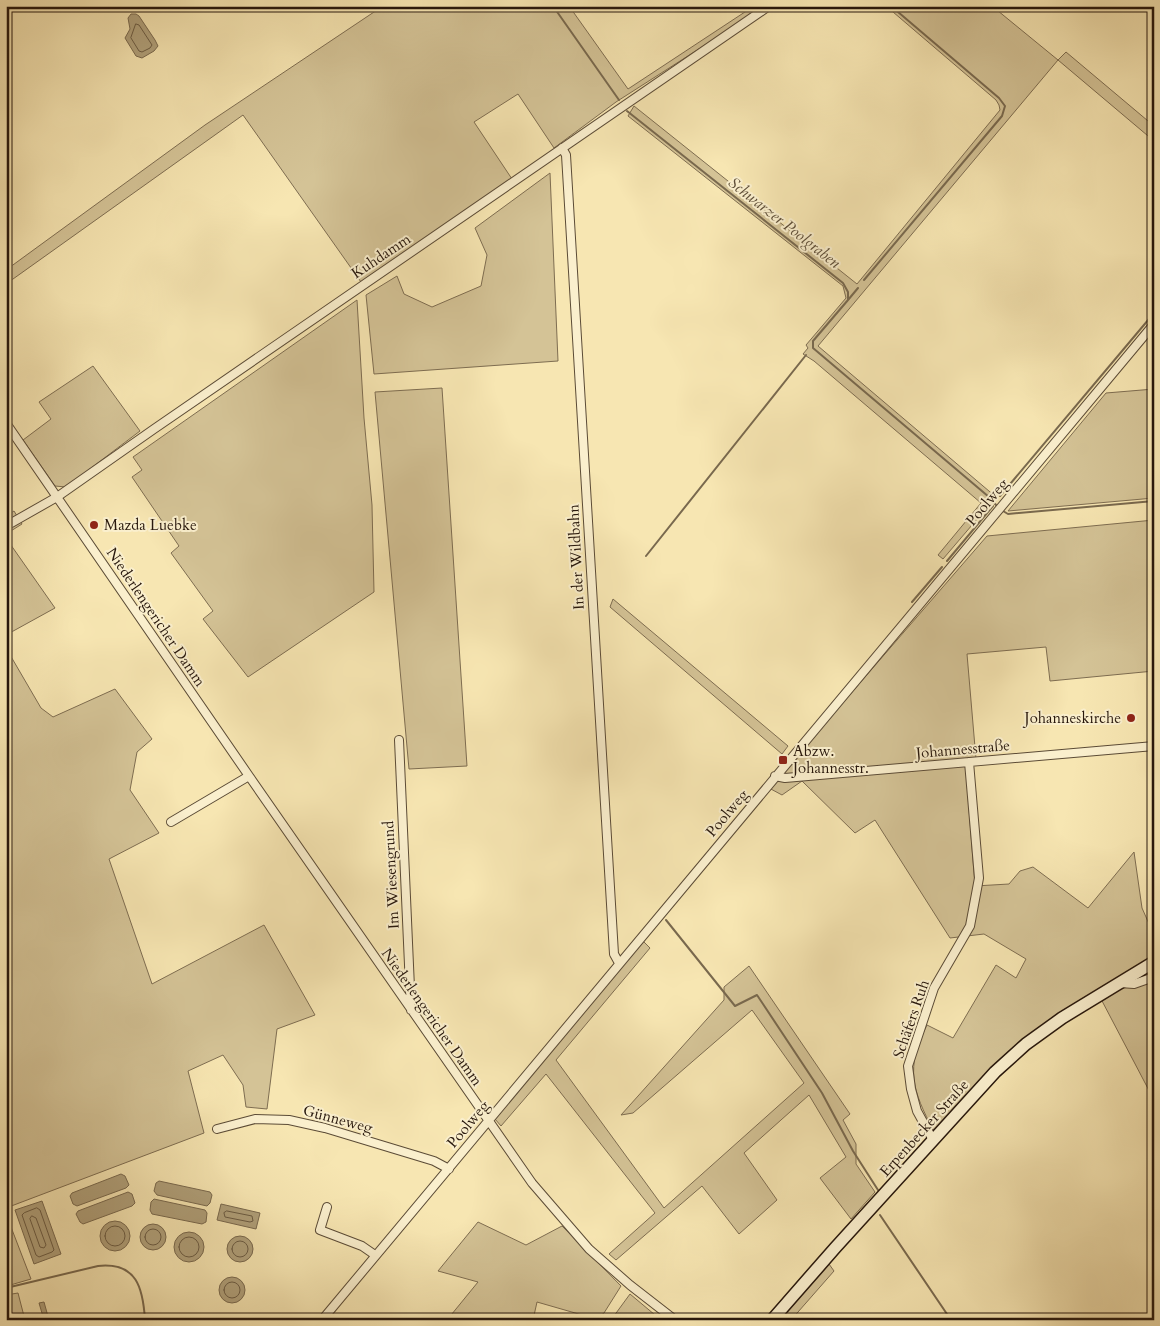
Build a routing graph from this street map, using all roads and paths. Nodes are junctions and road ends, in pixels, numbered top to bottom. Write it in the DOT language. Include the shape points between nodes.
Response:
graph roads {
  1 [pos="10,6"];
  2 [pos="769,6"];
  3 [pos="6,9"];
  4 [pos="562,148"];
  5 [pos="1154,324"];
  6 [pos="6,423"];
  7 [pos="58,497"];
  8 [pos="6,526"];
  9 [pos="399,740"];
  10 [pos="1154,746"];
  11 [pos="969,762"];
  12 [pos="249,776"];
  13 [pos="775,776"];
  14 [pos="171,822"];
  15 [pos="1154,962"];
  16 [pos="619,964"];
  17 [pos="1154,977"];
  18 [pos="1120,982"];
  19 [pos="411,1010"];
  20 [pos="488,1122"];
  21 [pos="217,1129"];
  22 [pos="933,1140"];
  23 [pos="448,1168"];
  24 [pos="327,1207"];
  25 [pos="375,1255"];
  26 [pos="322,1320"];
  27 [pos="676,1320"];
  28 [pos="772,1320"];
  1 -- 3 [label="street"];
  2 -- 4 [label="street, Kuhdamm"];
  4 -- 7 [label="street, Kuhdamm"];
  4 -- 16 [label="street, In der Wildbahn" via="566,155 614,954"];
  5 -- 13 [label="street, Poolweg"];
  6 -- 7 [label="street, Niederlengericher Damm"];
  7 -- 8 [label="street, Kuhdamm"];
  7 -- 12 [label="street, Niederlengericher Damm"];
  9 -- 19 [label="street, Im Wiesengrund"];
  10 -- 11 [label="street, Johannesstraße"];
  11 -- 13 [label="street, Johannesstraße" via="785,778"];
  11 -- 22 [label="street, Schäfers Ruh" via="979,878 970,926 934,988 908,1066 917,1111"];
  12 -- 14 [label="street"];
  12 -- 19 [label="street, Niederlengericher Damm"];
  13 -- 16 [label="street, Poolweg"];
  15 -- 18 [label="main road, Erpenbecker Straße"];
  16 -- 20 [label="street, Poolweg"];
  17 -- 18 [label="street, Erpenbecker Straße" via="1134,984"];
  18 -- 22 [label="main road, Erpenbecker Straße" via="1026,1044"];
  19 -- 20 [label="street, Niederlengericher Damm"];
  20 -- 23 [label="street, Poolweg"];
  20 -- 27 [label="street, Niederlengericher Damm" via="532,1183 589,1249"];
  21 -- 23 [label="street, Günneweg" via="255,1119 289,1120 325,1128"];
  22 -- 28 [label="main road, Erpenbecker Straße"];
  23 -- 25 [label="street, Poolweg"];
  24 -- 25 [label="street" via="320,1230 362,1246"];
  25 -- 26 [label="street, Poolweg"];
}
